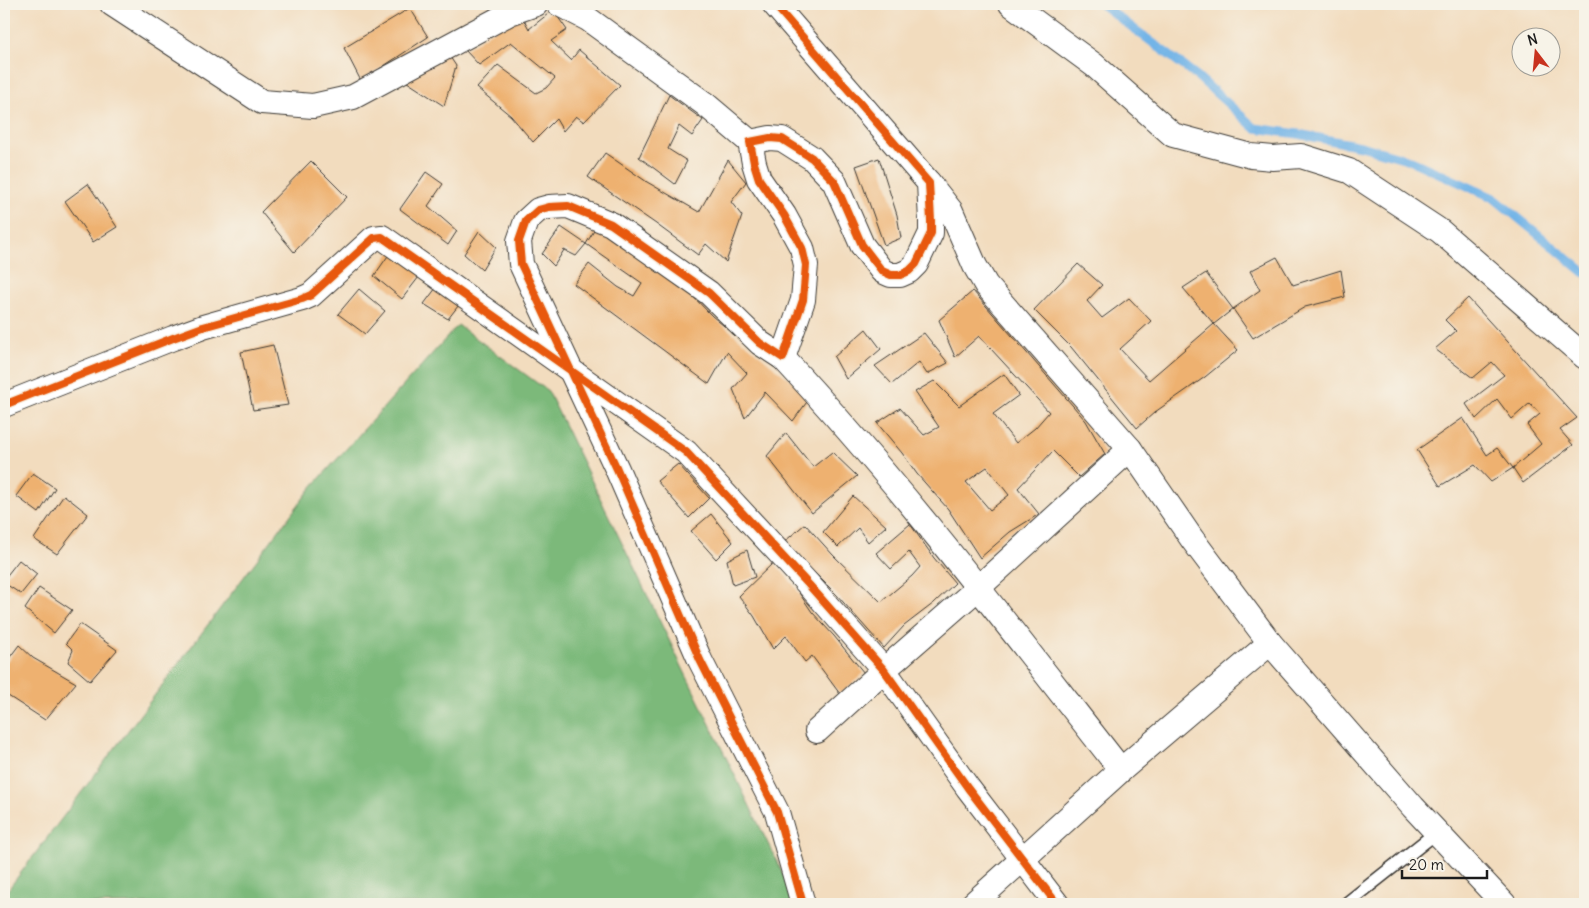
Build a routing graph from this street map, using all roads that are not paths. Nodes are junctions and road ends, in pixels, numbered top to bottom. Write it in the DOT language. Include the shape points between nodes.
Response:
graph roads {
  1 [pos="112,4"];
  2 [pos="536,4"];
  3 [pos="560,4"];
  4 [pos="774,4"];
  5 [pos="1011,4"];
  6 [pos="750,142"];
  7 [pos="929,183"];
  8 [pos="1585,357"];
  9 [pos="783,358"];
  10 [pos="572,370"];
  11 [pos="4,405"];
  12 [pos="1130,449"];
  13 [pos="978,588"];
  14 [pos="1270,643"];
  15 [pos="884,670"];
  16 [pos="817,731"];
  17 [pos="1121,770"];
  18 [pos="1437,832"];
  19 [pos="1023,860"];
  20 [pos="803,904"];
  21 [pos="973,904"];
  22 [pos="1057,904"];
  23 [pos="1346,904"];
  24 [pos="1504,904"];
  1 -- 2 [label="street" via="262,102 313,106 353,97 510,13"];
  3 -- 6 [label="street" via="588,19 690,93"];
  4 -- 7 [label="street"];
  5 -- 8 [label="street" via="1094,65 1173,135 1251,156 1301,156 1349,171 1440,231"];
  6 -- 7 [label="street" via="782,139 812,158 834,181 862,245 882,271 891,275 900,276 916,264 931,233"];
  6 -- 9 [label="street" via="759,179 789,223 802,248 806,265 803,300"];
  7 -- 12 [label="street" via="951,210 986,285"];
  9 -- 10 [label="street" via="760,343 709,293 611,224 568,206 550,206 538,210 526,221 519,241 521,264"];
  9 -- 13 [label="street" via="842,422"];
  10 -- 11 [label="street" via="378,236 311,295 203,327"];
  10 -- 15 [label="street" via="686,452"];
  10 -- 20 [label="street" via="700,660 778,812"];
  12 -- 13 [label="street"];
  12 -- 14 [label="street"];
  13 -- 15 [label="street"];
  13 -- 17 [label="street"];
  14 -- 17 [label="street"];
  14 -- 18 [label="street"];
  15 -- 16 [label="street"];
  15 -- 19 [label="street"];
  17 -- 19 [label="street"];
  18 -- 23 [label="lane"];
  18 -- 24 [label="street"];
  19 -- 21 [label="street"];
  19 -- 22 [label="street"];
}
